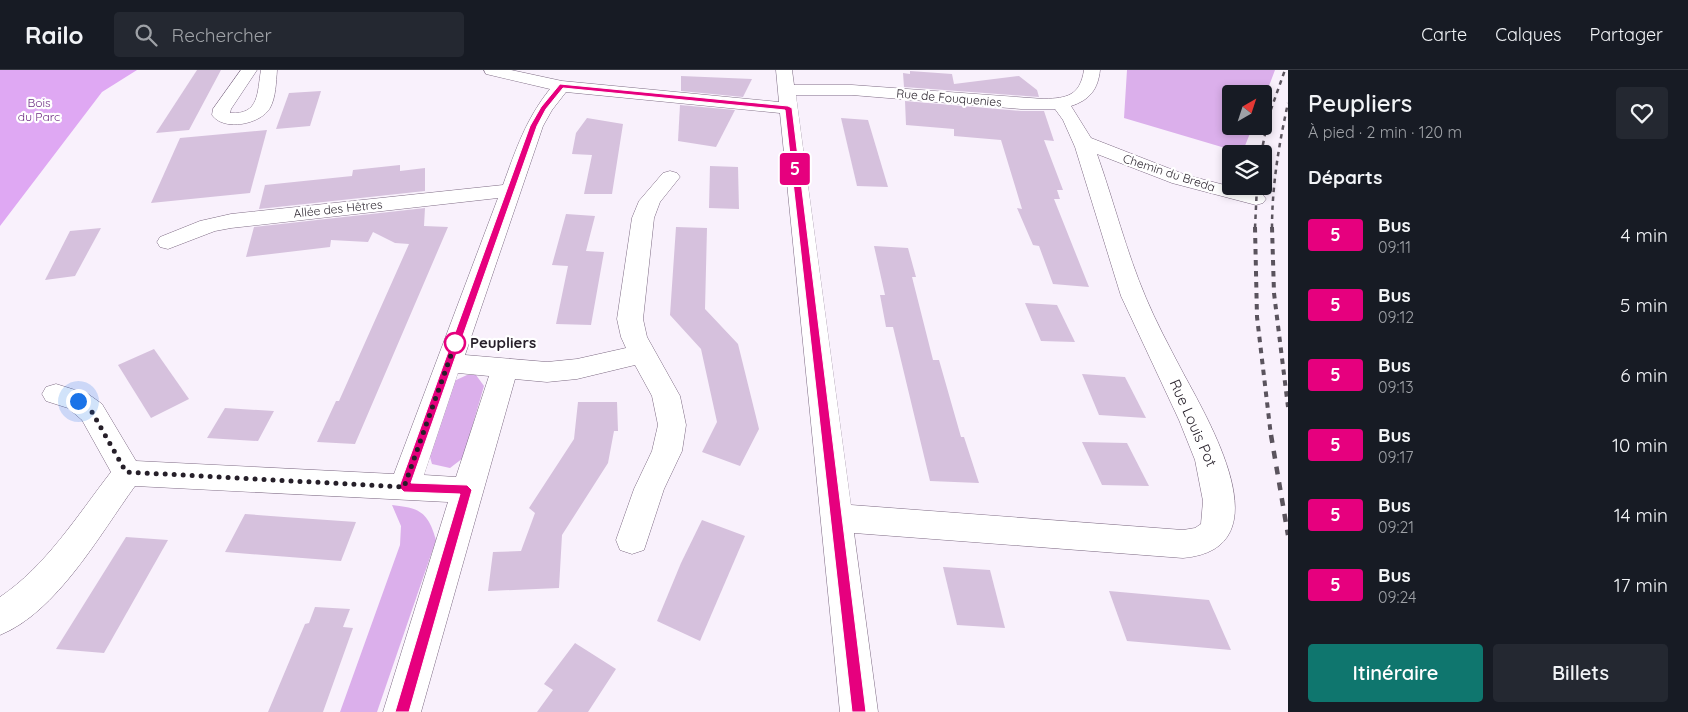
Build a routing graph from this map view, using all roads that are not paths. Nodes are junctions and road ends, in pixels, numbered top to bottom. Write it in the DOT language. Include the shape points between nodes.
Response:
graph roads {
  1 [pos="249,70"];
  2 [pos="269,70"];
  3 [pos="492,70"];
  4 [pos="784,70"];
  5 [pos="1092,70"];
  6 [pos="562,86"];
  7 [pos="787,99"];
  8 [pos="1060,104"];
  9 [pos="1083,142"];
  10 [pos="670,177"];
  11 [pos="510,190"];
  12 [pos="1256,199"];
  13 [pos="168,242"];
  14 [pos="642,354"];
  15 [pos="448,363"];
  16 [pos="504,370"];
  17 [pos="56,394"];
  18 [pos="126,472"];
  19 [pos="404,487"];
  20 [pos="467,490"];
  21 [pos="836,518"];
  22 [pos="632,540"];
  23 [pos="0,618"];
  24 [pos="402,712"];
  25 [pos="859,712"];
  1 -- 2 [label="street" via="222,109 224,117 245,118 260,112"];
  3 -- 6 [label="street, Rue de Fouquenies"];
  4 -- 7 [label="street"];
  5 -- 8 [label="street, Rue de Fouquenies" via="1092,82 1086,92"];
  6 -- 7 [label="street, Rue de Fouquenies"];
  6 -- 11 [label="street" via="537,118"];
  7 -- 8 [label="street, Rue de Fouquenies" via="852,90 1022,104"];
  7 -- 21 [label="street"];
  8 -- 9 [label="street, Rue Louis Pot" via="1074,122"];
  9 -- 12 [label="street, Chemin du Breda" via="1179,179"];
  9 -- 21 [label="street, Rue Louis Pot" via="1126,279 1210,456 1217,488 1219,516 1216,530 1197,543 1182,544"];
  10 -- 14 [label="street" via="650,201 643,218 630,319"];
  11 -- 13 [label="street, Allée des Hêtres" via="231,221 208,226"];
  11 -- 15 [label="street"];
  14 -- 16 [label="street" via="563,371"];
  14 -- 22 [label="street" via="666,396 672,425 667,451 649,489"];
  15 -- 16 [label="street"];
  15 -- 19 [label="street"];
  16 -- 20 [label="street"];
  17 -- 18 [label="street" via="78,401 92,412"];
  18 -- 19 [label="street"];
  18 -- 23 [label="street" via="57,568 28,598"];
  19 -- 20 [label="street"];
  20 -- 24 [label="street"];
  21 -- 25 [label="street"];
}
